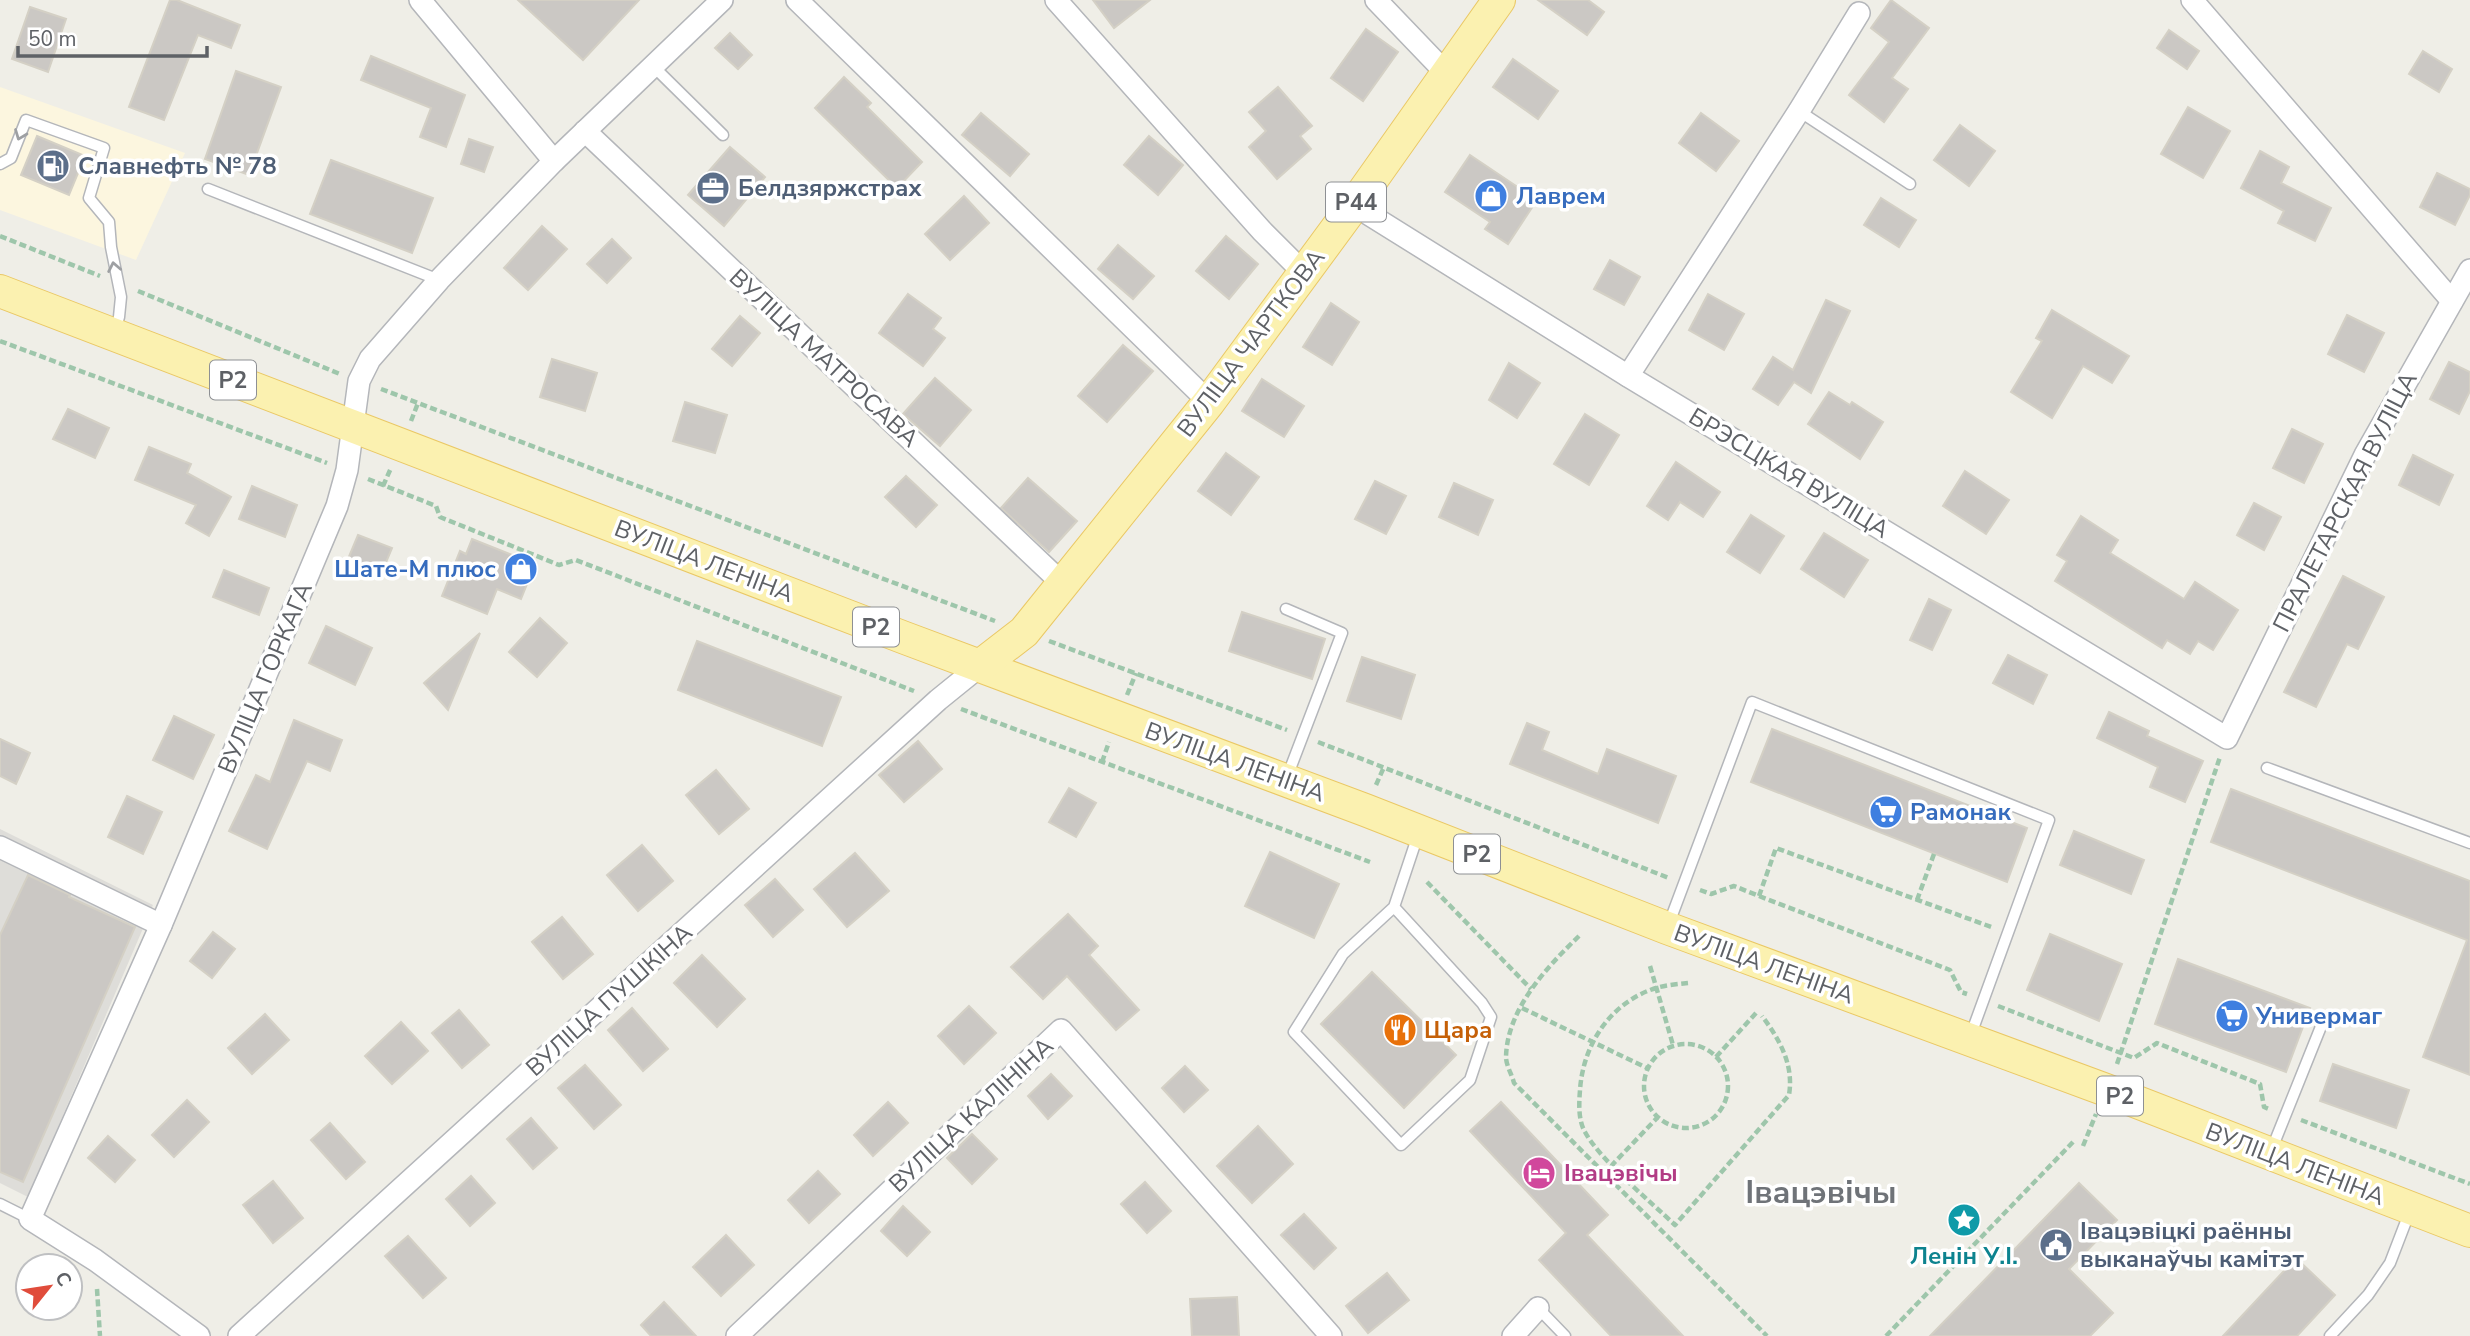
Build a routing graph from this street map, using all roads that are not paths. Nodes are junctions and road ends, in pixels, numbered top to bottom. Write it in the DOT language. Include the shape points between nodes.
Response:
graph roads {
  1 [pos="420,0"];
  2 [pos="722,0"];
  3 [pos="797,0"];
  4 [pos="1056,0"];
  5 [pos="1376,0"];
  6 [pos="1499,0"];
  7 [pos="2192,0"];
  8 [pos="1859,13"];
  9 [pos="653,66"];
  10 [pos="1447,74"];
  11 [pos="1799,111"];
  12 [pos="584,131"];
  13 [pos="723,135"];
  14 [pos="554,162"];
  15 [pos="0,164"];
  16 [pos="1910,184"];
  17 [pos="208,189"];
  18 [pos="1354,205"];
  19 [pos="2470,270"];
  20 [pos="1303,272"];
  21 [pos="439,280"];
  22 [pos="0,291"];
  23 [pos="2452,301"];
  24 [pos="114,334"];
  25 [pos="1628,376"];
  26 [pos="1209,402"];
  27 [pos="352,426"];
  28 [pos="1063,584"];
  29 [pos="1286,609"];
  30 [pos="980,666"];
  31 [pos="2227,738"];
  32 [pos="2267,768"];
  33 [pos="1285,780"];
  34 [pos="1419,832"];
  35 [pos="2470,843"];
  36 [pos="0,848"];
  37 [pos="1394,907"];
  38 [pos="161,925"];
  39 [pos="1667,928"];
  40 [pos="2322,1024"];
  41 [pos="1969,1040"];
  42 [pos="2270,1154"];
  43 [pos="0,1204"];
  44 [pos="2411,1208"];
  45 [pos="30,1219"];
  46 [pos="2470,1231"];
  47 [pos="1538,1308"];
  48 [pos="199,1336"];
  49 [pos="239,1336"];
  50 [pos="737,1336"];
  51 [pos="1331,1336"];
  52 [pos="1513,1336"];
  53 [pos="1565,1336"];
  54 [pos="2330,1336"];
  1 -- 14 [label="street"];
  2 -- 9 [label="street"];
  3 -- 26 [label="street"];
  4 -- 20 [label="street"];
  5 -- 10 [label="street"];
  6 -- 10 [label="main road, ВУЛІЦА ЧАРТКОВА / Р44"];
  7 -- 23 [label="street"];
  8 -- 11 [label="street"];
  9 -- 12 [label="street"];
  9 -- 13 [label="lane"];
  10 -- 18 [label="main road, ВУЛІЦА ЧАРТКОВА / Р44"];
  11 -- 16 [label="lane"];
  11 -- 25 [label="street"];
  12 -- 14 [label="street"];
  12 -- 28 [label="street, ВУЛІЦА МАТРОСАВА"];
  14 -- 21 [label="street"];
  24 -- 15 [label="lane, one-way" via="120,307 108,222 89,198 104,148 26,120 11,158"];
  17 -- 21 [label="lane"];
  18 -- 20 [label="main road, ВУЛІЦА ЧАРТКОВА / Р44"];
  18 -- 25 [label="street, БРЭСЦКАЯ ВУЛІЦА"];
  19 -- 23 [label="street, ПРАЛЕТАРСКАЯ ВУЛІЦА"];
  20 -- 26 [label="main road, ВУЛІЦА ЧАРТКОВА / Р44"];
  21 -- 27 [label="street, ВУЛІЦА ГОРКАГА" via="370,359 359,381"];
  22 -- 24 [label="main road, ВУЛІЦА ЛЕНІНА / Р2"];
  23 -- 31 [label="street, ПРАЛЕТАРСКАЯ ВУЛІЦА" via="2365,455"];
  24 -- 27 [label="main road, ВУЛІЦА ЛЕНІНА / Р2"];
  25 -- 31 [label="street, БРЭСЦКАЯ ВУЛІЦА"];
  26 -- 28 [label="main road, ВУЛІЦА ЧАРТКОВА / Р44"];
  27 -- 30 [label="main road, ВУЛІЦА ЛЕНІНА / Р2"];
  27 -- 38 [label="street, ВУЛІЦА ГОРКАГА" via="337,506"];
  28 -- 30 [label="main road, ВУЛІЦА ЧАРТКОВА / Р44" via="1024,632"];
  29 -- 33 [label="lane" via="1342,633"];
  30 -- 33 [label="main road, ВУЛІЦА ЛЕНІНА / Р2"];
  30 -- 49 [label="street, ВУЛІЦА ПУШКІНА"];
  32 -- 35 [label="lane"];
  33 -- 34 [label="main road, ВУЛІЦА ЛЕНІНА / Р2"];
  34 -- 37 [label="lane"];
  34 -- 39 [label="main road, ВУЛІЦА ЛЕНІНА / Р2"];
  36 -- 38 [label="street"];
  37 -- 37 [label="lane" via="1491,1017 1470,1080 1401,1145 1294,1032 1343,954"];
  38 -- 45 [label="street, ВУЛІЦА ГОРКАГА"];
  39 -- 41 [label="main road, ВУЛІЦА ЛЕНІНА / Р2"];
  39 -- 41 [label="lane" via="1752,702 2049,820"];
  40 -- 42 [label="lane"];
  41 -- 42 [label="main road, ВУЛІЦА ЛЕНІНА / Р2"];
  42 -- 44 [label="main road, ВУЛІЦА ЛЕНІНА / Р2"];
  43 -- 45 [label="lane"];
  44 -- 46 [label="main road, ВУЛІЦА ЛЕНІНА / Р2"];
  44 -- 54 [label="lane" via="2390,1263"];
  45 -- 48 [label="street" via="96,1260"];
  47 -- 52 [label="street"];
  47 -- 53 [label="lane"];
  50 -- 51 [label="street, ВУЛІЦА КАЛІНІНА" via="1061,1030"];
}
